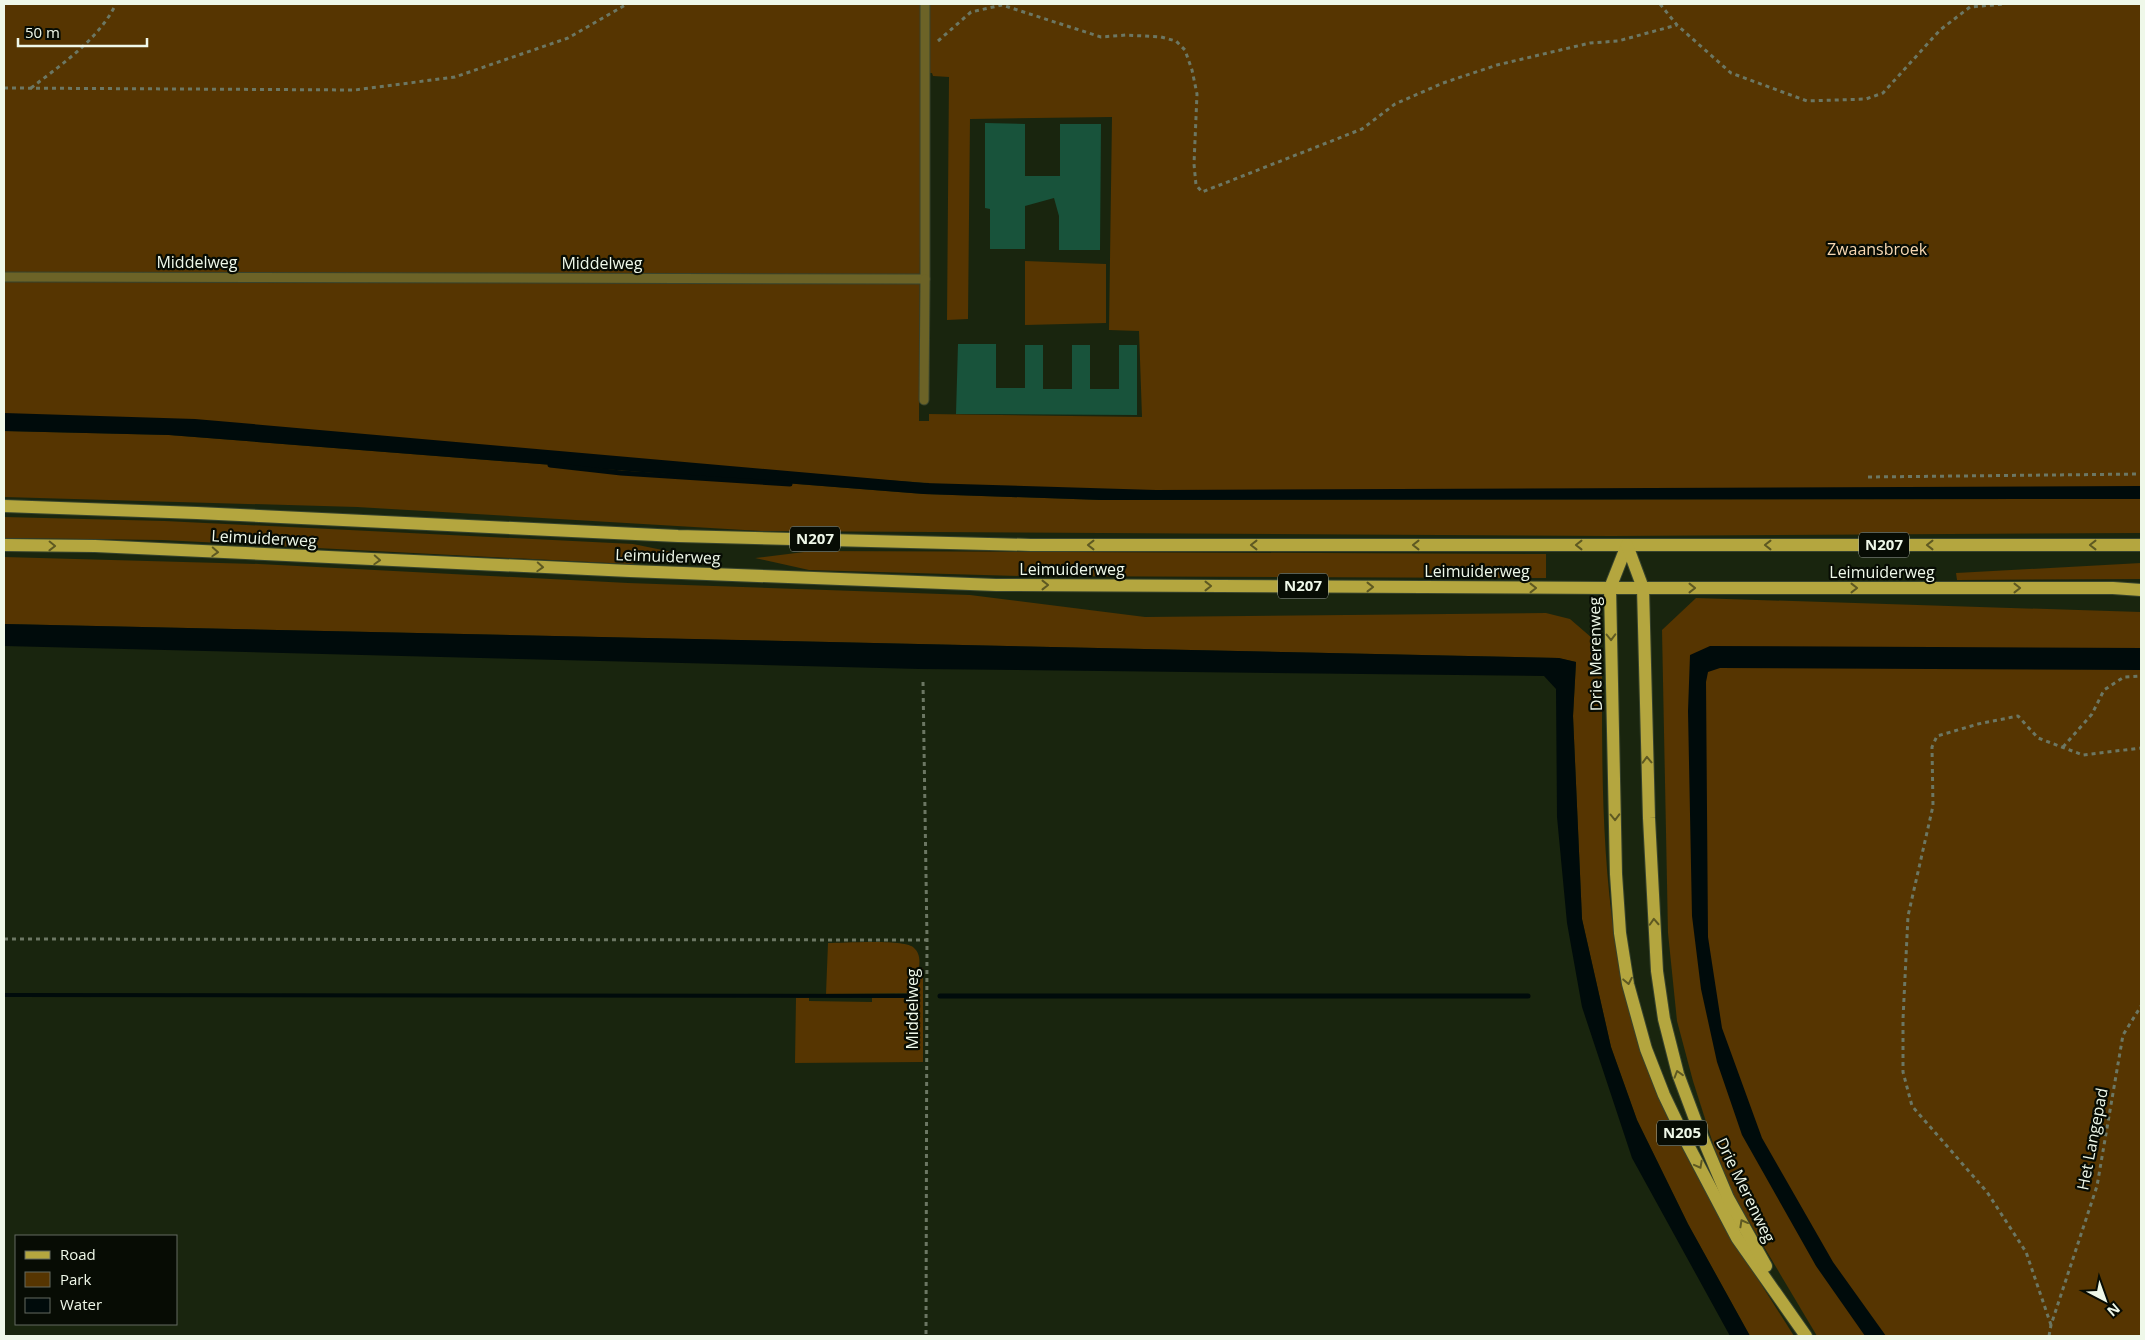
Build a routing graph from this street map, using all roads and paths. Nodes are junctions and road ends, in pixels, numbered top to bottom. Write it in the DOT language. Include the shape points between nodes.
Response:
graph roads {
  1 [pos="116,4"];
  2 [pos="627,4"];
  3 [pos="925,4"];
  4 [pos="1660,4"];
  5 [pos="2004,4"];
  6 [pos="1677,25"];
  7 [pos="925,52"];
  8 [pos="4,88"];
  9 [pos="31,88"];
  10 [pos="4,277"];
  11 [pos="925,279"];
  12 [pos="924,400"];
  13 [pos="2141,474"];
  14 [pos="1868,477"];
  15 [pos="4,506"];
  16 [pos="4,545"];
  17 [pos="1628,545"];
  18 [pos="2141,545"];
  19 [pos="1610,588"];
  20 [pos="1643,588"];
  21 [pos="2141,590"];
  22 [pos="2141,676"];
  23 [pos="923,682"];
  24 [pos="2063,747"];
  25 [pos="2141,748"];
  26 [pos="4,938"];
  27 [pos="927,940"];
  28 [pos="2141,1006"];
  29 [pos="1790,1312"];
  30 [pos="2051,1325"];
  31 [pos="926,1336"];
  32 [pos="1806,1336"];
  33 [pos="2050,1336"];
  1 -- 9 [label="path" via="108,20 71,57"];
  2 -- 9 [label="path" via="568,38 455,77 355,90"];
  3 -- 7 [label="lane"];
  4 -- 6 [label="path"];
  5 -- 6 [label="path" via="1970,7 1940,30 1883,93 1866,99 1807,101 1732,73"];
  6 -- 7 [label="path" via="1618,41 1590,44 1497,65 1443,83 1395,104 1362,129 1202,192 1196,185 1194,164 1197,94 1185,50 1176,41 1126,35 1102,37 1002,5 971,12"];
  7 -- 11 [label="lane"];
  8 -- 9 [label="path"];
  10 -- 11 [label="lane, Middelweg"];
  11 -- 12 [label="lane"];
  13 -- 14 [label="path"];
  17 -- 15 [label="main road, Leimuiderweg / N207, one-way" via="1031,544 697,537 197,512"];
  16 -- 19 [label="main road, Leimuiderweg / N207, one-way" via="95,546 620,571 987,584"];
  18 -- 17 [label="main road, Leimuiderweg / N207, one-way"];
  17 -- 19 [label="main road, Drie Merenweg / N205"];
  17 -- 20 [label="main road, Drie Merenweg / N205"];
  19 -- 20 [label="main road, Leimuiderweg / N207"];
  19 -- 29 [label="main road, Drie Merenweg / N205, one-way" via="1616,874 1628,984 1646,1049 1687,1143 1737,1238"];
  20 -- 21 [label="main road, Leimuiderweg / N207, one-way"];
  29 -- 20 [label="main road, Drie Merenweg / N205, one-way" via="1716,1172 1678,1074 1664,1019 1657,971 1649,818"];
  22 -- 24 [label="path" via="2124,678 2104,690 2092,714"];
  23 -- 27 [label="path, Middelweg"];
  24 -- 25 [label="path" via="2083,754"];
  24 -- 30 [label="path" via="2038,738 2018,716 1937,736 1932,747 1933,806 1908,916 1903,1019 1903,1072 1912,1106 1987,1192 2026,1252"];
  26 -- 27 [label="path"];
  27 -- 31 [label="path, Middelweg"];
  28 -- 30 [label="path, Het Langepad" via="2123,1035 2097,1186"];
  29 -- 32 [label="main road, Drie Merenweg / N205"];
  30 -- 33 [label="path, Het Langepad"];
}
